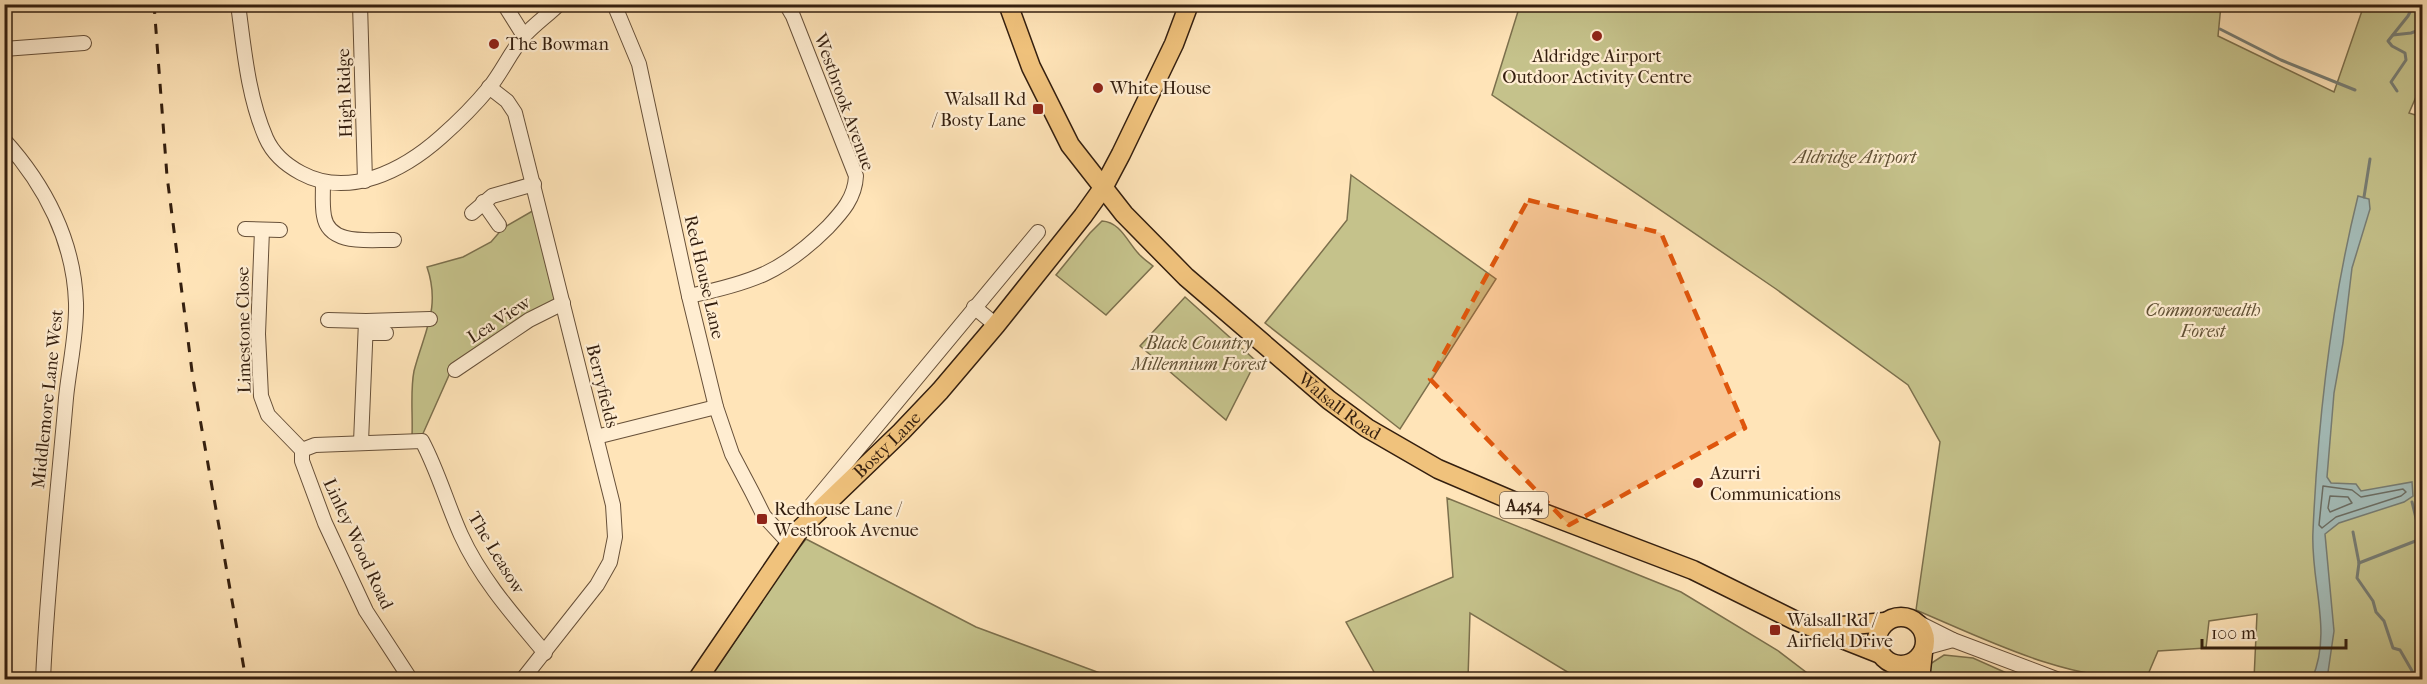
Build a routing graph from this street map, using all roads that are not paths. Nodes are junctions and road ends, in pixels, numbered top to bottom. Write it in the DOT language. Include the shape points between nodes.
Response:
graph roads {
  1 [pos="238,4"];
  2 [pos="360,4"];
  3 [pos="504,4"];
  4 [pos="559,4"];
  5 [pos="614,4"];
  6 [pos="786,4"];
  7 [pos="1008,4"];
  8 [pos="1189,4"];
  9 [pos="524,36"];
  10 [pos="84,43"];
  11 [pos="4,49"];
  12 [pos="489,87"];
  13 [pos="4,140"];
  14 [pos="365,181"];
  15 [pos="323,183"];
  16 [pos="534,184"];
  17 [pos="1103,188"];
  18 [pos="483,202"];
  19 [pos="472,213"];
  20 [pos="499,225"];
  21 [pos="245,229"];
  22 [pos="262,230"];
  23 [pos="280,230"];
  24 [pos="1038,232"];
  25 [pos="394,240"];
  26 [pos="689,296"];
  27 [pos="562,303"];
  28 [pos="974,307"];
  29 [pos="430,319"];
  30 [pos="328,320"];
  31 [pos="996,325"];
  32 [pos="366,327"];
  33 [pos="386,333"];
  34 [pos="455,370"];
  35 [pos="716,407"];
  36 [pos="596,437"];
  37 [pos="361,442"];
  38 [pos="302,450"];
  39 [pos="808,508"];
  40 [pos="790,544"];
  41 [pos="1885,622"];
  42 [pos="1917,622"];
  43 [pos="1819,628"];
  44 [pos="1953,640"];
  45 [pos="1923,650"];
  46 [pos="545,653"];
  47 [pos="1880,654"];
  48 [pos="1901,672"];
  49 [pos="43,680"];
  50 [pos="411,680"];
  51 [pos="522,680"];
  52 [pos="697,680"];
  53 [pos="1920,680"];
  54 [pos="2059,680"];
  1 -- 15 [label="street" via="255,106 267,139 284,162"];
  2 -- 14 [label="street, High Ridge"];
  3 -- 9 [label="street"];
  4 -- 9 [label="street"];
  5 -- 26 [label="street, Red House Lane" via="639,64"];
  6 -- 26 [label="street, Westbrook Avenue" via="856,176 852,198 805,251 780,268 729,288"];
  7 -- 17 [label="main road, Walsall Road / A454" via="1031,67 1070,145"];
  8 -- 17 [label="main road, Bosty Lane"];
  9 -- 12 [label="street"];
  10 -- 11 [label="street"];
  12 -- 14 [label="street" via="428,147 383,175"];
  12 -- 16 [label="street, Berryfields" via="515,113"];
  13 -- 49 [label="street, Middlemore Lane West" via="38,181 58,220 76,303 50,558"];
  14 -- 15 [label="street"];
  15 -- 25 [label="street" via="324,216 333,232 380,247"];
  16 -- 18 [label="street" via="502,192"];
  16 -- 27 [label="street, Berryfields"];
  17 -- 31 [label="main road, Bosty Lane"];
  17 -- 43 [label="main road, Walsall Road / A454" via="1151,244 1186,277 1329,400 1400,449 1437,469 1693,570 1794,620"];
  18 -- 19 [label="street"];
  18 -- 20 [label="street"];
  21 -- 22 [label="street"];
  22 -- 23 [label="street"];
  22 -- 38 [label="street, Limestone Close" via="258,334 261,396 268,415"];
  24 -- 28 [label="street, Bosty Lane" via="1027,252"];
  26 -- 35 [label="street, Red House Lane"];
  27 -- 34 [label="street, Lea View" via="529,320"];
  27 -- 36 [label="street, Berryfields"];
  28 -- 31 [label="street"];
  28 -- 39 [label="street, Bosty Lane"];
  29 -- 32 [label="street"];
  30 -- 32 [label="street"];
  31 -- 40 [label="main road, Bosty Lane" via="932,400"];
  32 -- 33 [label="street"];
  32 -- 37 [label="street"];
  35 -- 36 [label="street"];
  35 -- 40 [label="street, Red House Lane" via="732,454 764,516"];
  36 -- 46 [label="street, Berryfields" via="613,505 615,537 610,562"];
  37 -- 38 [label="street" via="315,445"];
  37 -- 46 [label="street, The Leasow" via="422,441 462,537 493,590"];
  38 -- 50 [label="street, Linley Wood Road" via="302,461 325,524 366,611"];
  40 -- 52 [label="main road, Bosty Lane"];
  41 -- 42 [label="main road" via="1900,616"];
  41 -- 43 [label="main road, Walsall Road / A454"];
  41 -- 47 [label="main road" via="1877,636"];
  42 -- 44 [label="street"];
  42 -- 45 [label="main road" via="1924,633"];
  43 -- 47 [label="main road, Walsall Road / A454"];
  44 -- 45 [label="street"];
  44 -- 54 [label="street"];
  45 -- 48 [label="main road"];
  45 -- 53 [label="main road"];
  46 -- 51 [label="street, Berryfields"];
  47 -- 48 [label="main road"];
}
